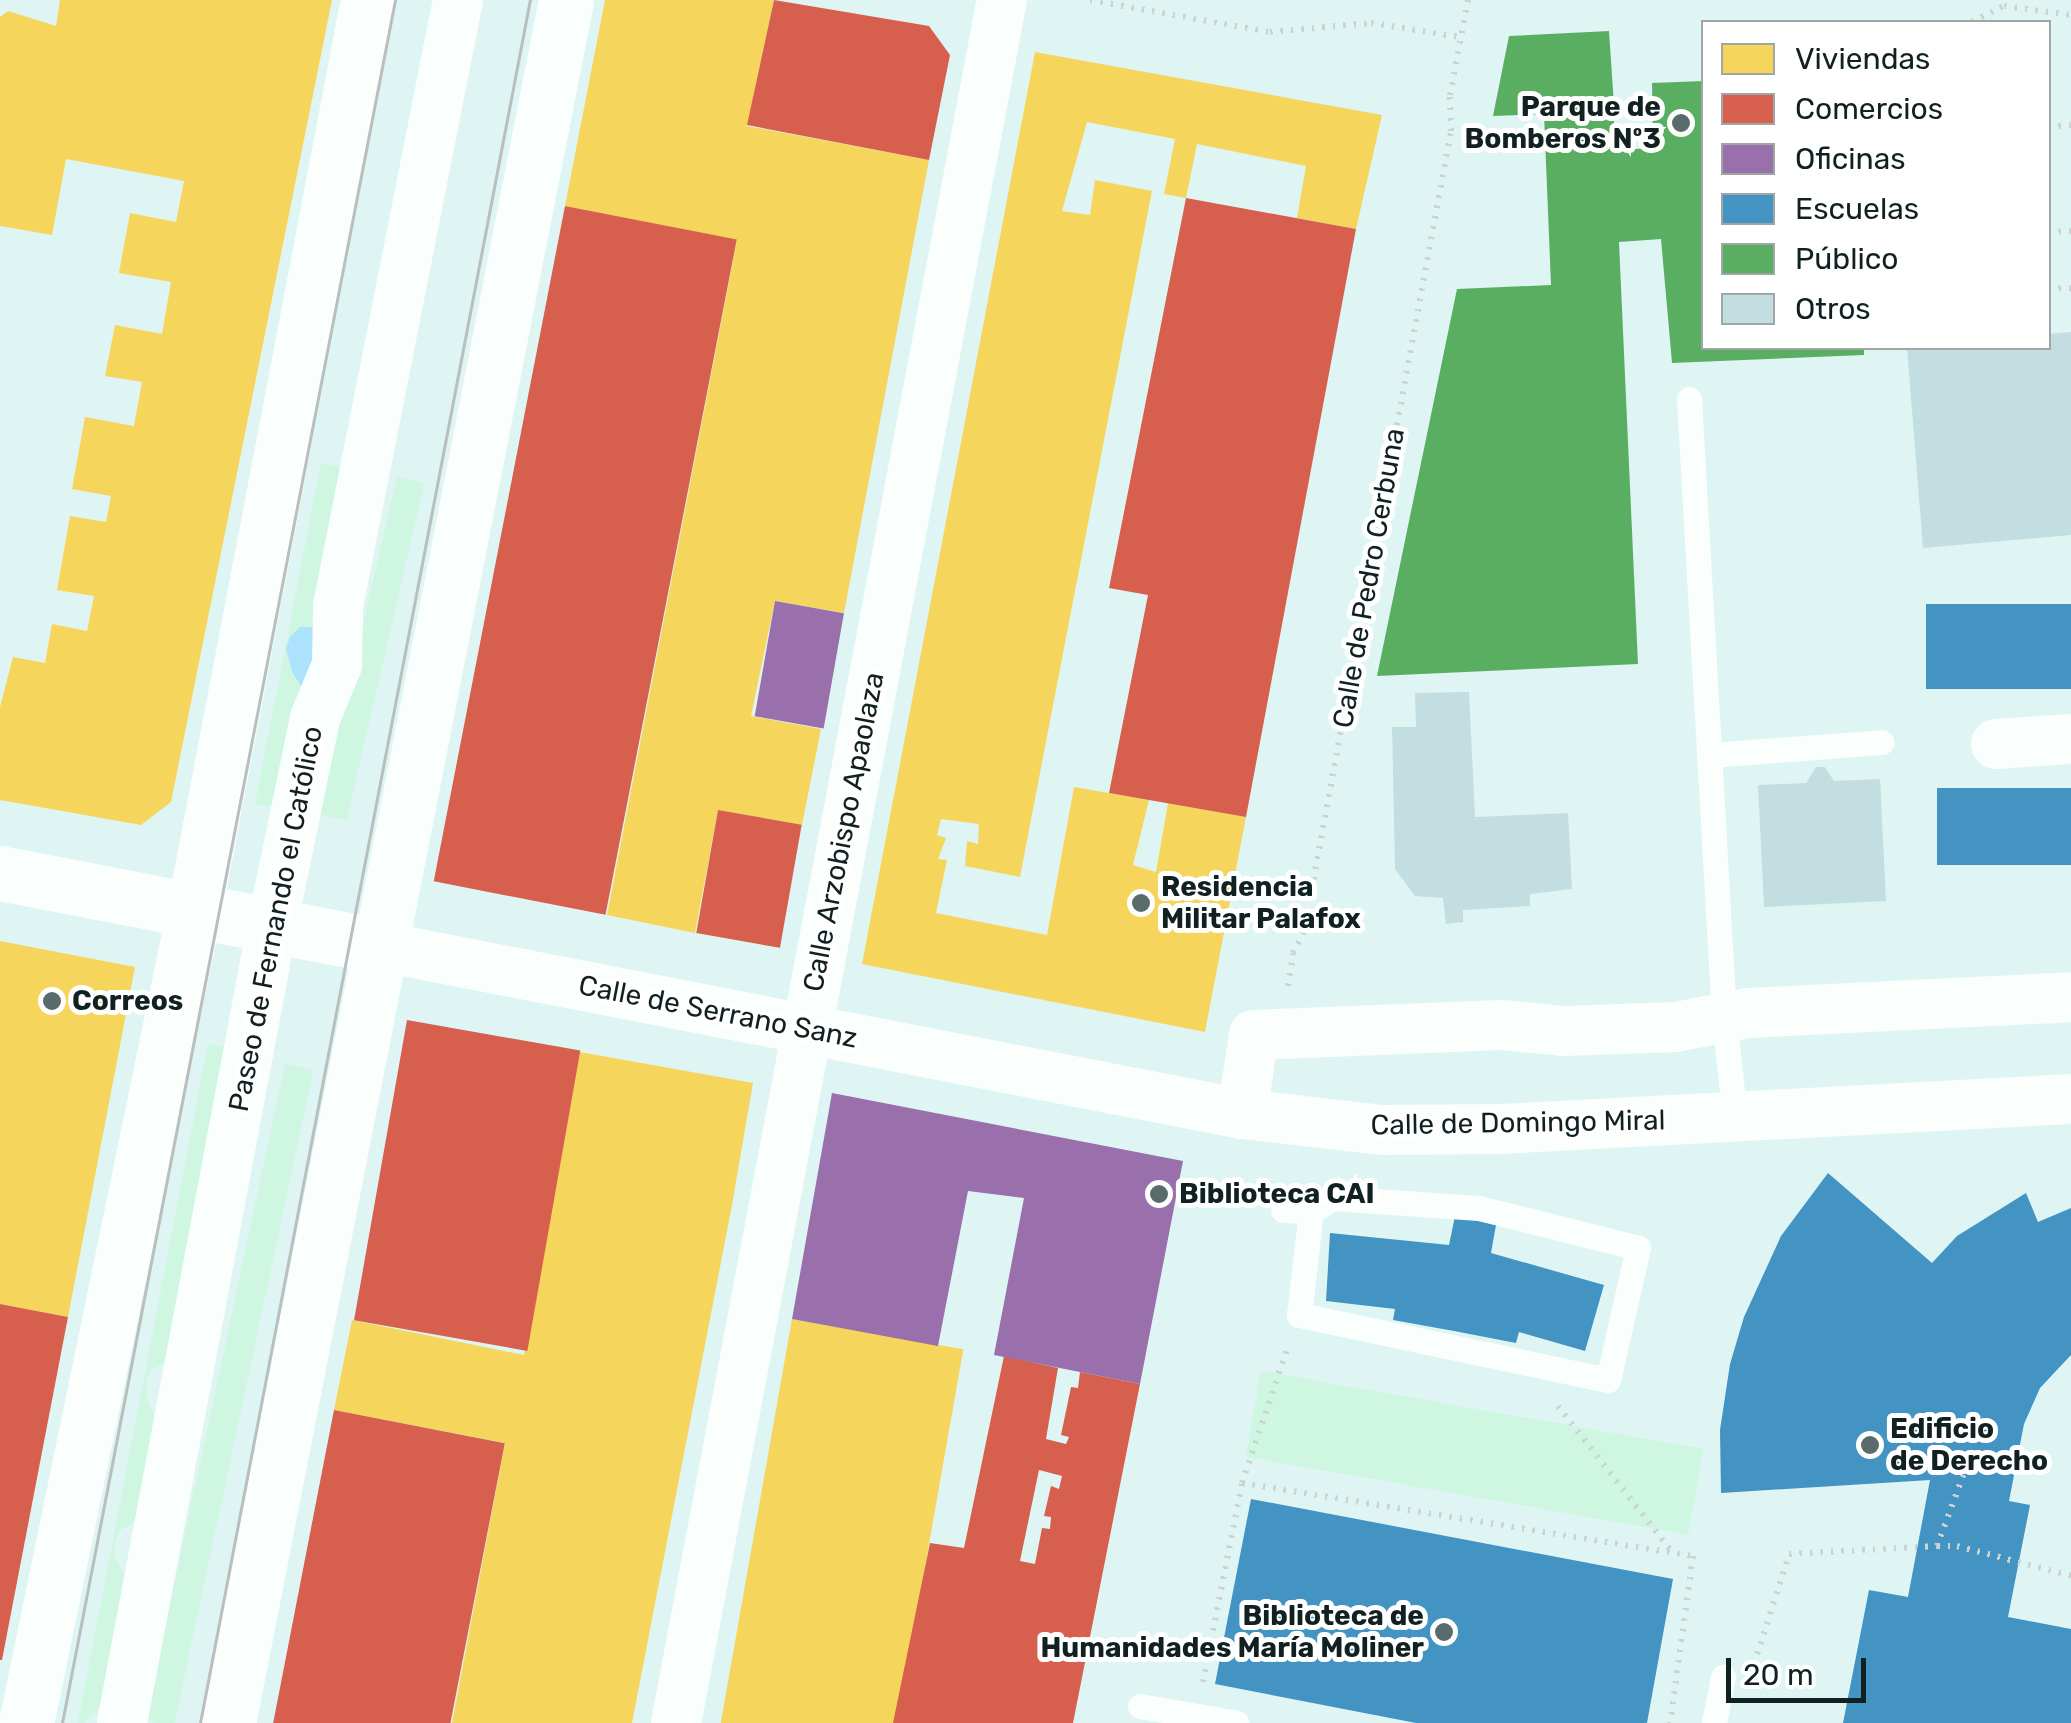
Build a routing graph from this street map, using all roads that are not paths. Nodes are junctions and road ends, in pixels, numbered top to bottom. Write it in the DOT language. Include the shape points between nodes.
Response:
graph roads {
  1 [pos="368,0"];
  2 [pos="458,0"];
  3 [pos="566,0"];
  4 [pos="1002,0"];
  5 [pos="1689,399"];
  6 [pos="2071,739"];
  7 [pos="1882,742"];
  8 [pos="1996,744"];
  9 [pos="1710,755"];
  10 [pos="0,873"];
  11 [pos="194,910"];
  12 [pos="272,926"];
  13 [pos="378,946"];
  14 [pos="2071,997"];
  15 [pos="1724,1018"];
  16 [pos="806,1030"];
  17 [pos="2071,1100"];
  18 [pos="1242,1114"];
  19 [pos="1735,1117"];
  20 [pos="1282,1210"];
  21 [pos="1311,1211"];
  22 [pos="1722,1678"];
  23 [pos="1140,1706"];
  24 [pos="26,1723"];
  25 [pos="122,1723"];
  26 [pos="228,1723"];
  27 [pos="676,1723"];
  28 [pos="1237,1723"];
  29 [pos="1714,1723"];
  1 -- 11 [label="main road"];
  2 -- 12 [label="street, Paseo de Fernando el Católico" via="338,606 338,666 316,718"];
  3 -- 13 [label="main road"];
  4 -- 16 [label="street, Calle Arzobispo Apaolaza"];
  5 -- 9 [label="lane"];
  6 -- 8 [label="street"];
  7 -- 9 [label="lane"];
  9 -- 15 [label="lane"];
  10 -- 11 [label="main road, Calle de Serrano Sanz"];
  11 -- 12 [label="main road, Calle de Serrano Sanz"];
  11 -- 24 [label="main road"];
  12 -- 13 [label="main road, Calle de Serrano Sanz"];
  12 -- 25 [label="street, Paseo de Fernando el Católico"];
  13 -- 16 [label="street, Calle de Serrano Sanz"];
  13 -- 26 [label="main road"];
  14 -- 15 [label="street"];
  15 -- 18 [label="street" via="1676,1028 1501,1025 1268,1035"];
  15 -- 19 [label="lane"];
  16 -- 18 [label="street, Calle de Serrano Sanz"];
  16 -- 27 [label="street, Calle Arzobispo Apaolaza"];
  17 -- 19 [label="street, Calle de Domingo Miral"];
  18 -- 19 [label="street, Calle de Domingo Miral" via="1382,1130"];
  20 -- 21 [label="lane"];
  21 -- 21 [label="lane" via="1333,1198 1479,1208 1638,1248 1608,1380 1299,1315"];
  22 -- 29 [label="lane"];
  23 -- 28 [label="lane"];
}
